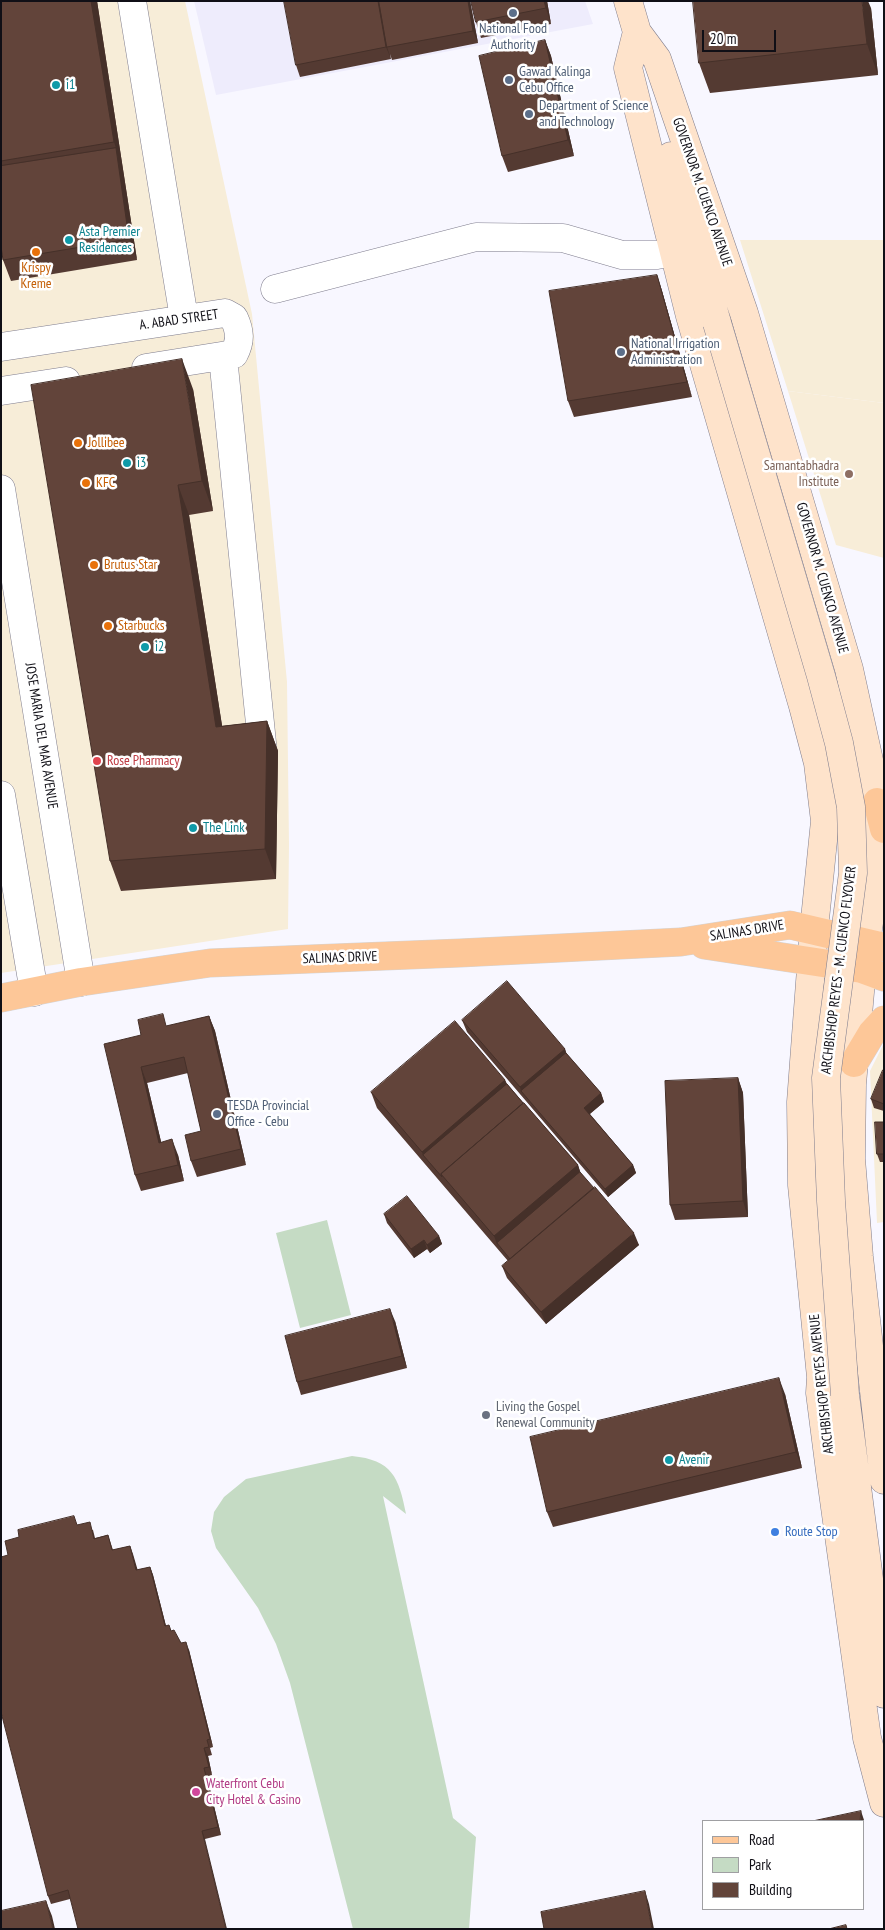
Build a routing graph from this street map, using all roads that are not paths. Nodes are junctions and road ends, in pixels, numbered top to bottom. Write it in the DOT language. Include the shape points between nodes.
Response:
graph roads {
  1 [pos="132,1"];
  2 [pos="628,1"];
  3 [pos="637,32"];
  4 [pos="675,252"];
  5 [pos="275,289"];
  6 [pos="184,318"];
  7 [pos="717,323"];
  8 [pos="1,346"];
  9 [pos="223,357"];
  10 [pos="118,373"];
  11 [pos="89,377"];
  12 [pos="1,391"];
  13 [pos="1,489"];
  14 [pos="263,753"];
  15 [pos="1,795"];
  16 [pos="822,799"];
  17 [pos="877,799"];
  18 [pos="884,829"];
  19 [pos="814,928"];
  20 [pos="681,942"];
  21 [pos="876,944"];
  22 [pos="811,960"];
  23 [pos="873,973"];
  24 [pos="81,982"];
  25 [pos="34,992"];
  26 [pos="1,998"];
  27 [pos="884,1020"];
  28 [pos="853,1074"];
  29 [pos="803,1089"];
  30 [pos="845,1395"];
  31 [pos="884,1480"];
  32 [pos="884,1694"];
  33 [pos="884,1803"];
  1 -- 6 [label="street"];
  2 -- 3 [label="main road, GOVERNOR M. CUENCO AVENUE"];
  3 -- 4 [label="main road" via="628,68"];
  3 -- 7 [label="main road, GOVERNOR M. CUENCO AVENUE"];
  3 -- 17 [label="main road, GOVERNOR M. CUENCO AVENUE" via="657,59 744,313 849,669"];
  4 -- 5 [label="street" via="622,255 563,238 476,237"];
  4 -- 16 [label="main road" via="690,316 803,706 818,763"];
  6 -- 8 [label="street, A. ABAD STREET"];
  6 -- 9 [label="street, A. ABAD STREET" via="225,313 234,318 239,345 234,354"];
  7 -- 30 [label="main road, ARCHBISHOP REYES - M. CUENCO FLYOVER, bridge" via="821,676 839,742 851,808 853,873 826,1078"];
  9 -- 10 [label="street"];
  9 -- 14 [label="street"];
  11 -- 12 [label="street"];
  13 -- 24 [label="street, JOSE MARIA DEL MAR AVENUE"];
  15 -- 25 [label="street"];
  16 -- 17 [label="main road" via="833,811 849,816 862,812"];
  16 -- 19 [label="main road" via="825,821"];
  17 -- 18 [label="main road"];
  17 -- 21 [label="main road, GOVERNOR M. CUENCO AVENUE"];
  19 -- 20 [label="main road, SALINAS DRIVE" via="790,925"];
  19 -- 21 [label="main road, SALINAS DRIVE"];
  19 -- 22 [label="main road"];
  20 -- 22 [label="main road, SALINAS DRIVE"];
  20 -- 24 [label="main road, SALINAS DRIVE" via="210,963"];
  21 -- 23 [label="main road, GOVERNOR M. CUENCO AVENUE"];
  22 -- 23 [label="main road, SALINAS DRIVE"];
  22 -- 29 [label="main road, ARCHBISHOP REYES AVENUE"];
  23 -- 28 [label="main road"];
  24 -- 25 [label="main road, SALINAS DRIVE"];
  25 -- 26 [label="main road, SALINAS DRIVE"];
  27 -- 28 [label="main road" via="868,1039"];
  28 -- 29 [label="main road" via="822,1071"];
  28 -- 31 [label="main road" via="851,1159"];
  29 -- 33 [label="main road, ARCHBISHOP REYES AVENUE" via="802,1186 820,1393 867,1738"];
  30 -- 32 [label="main road, ARCHBISHOP REYES AVENUE"];
}
